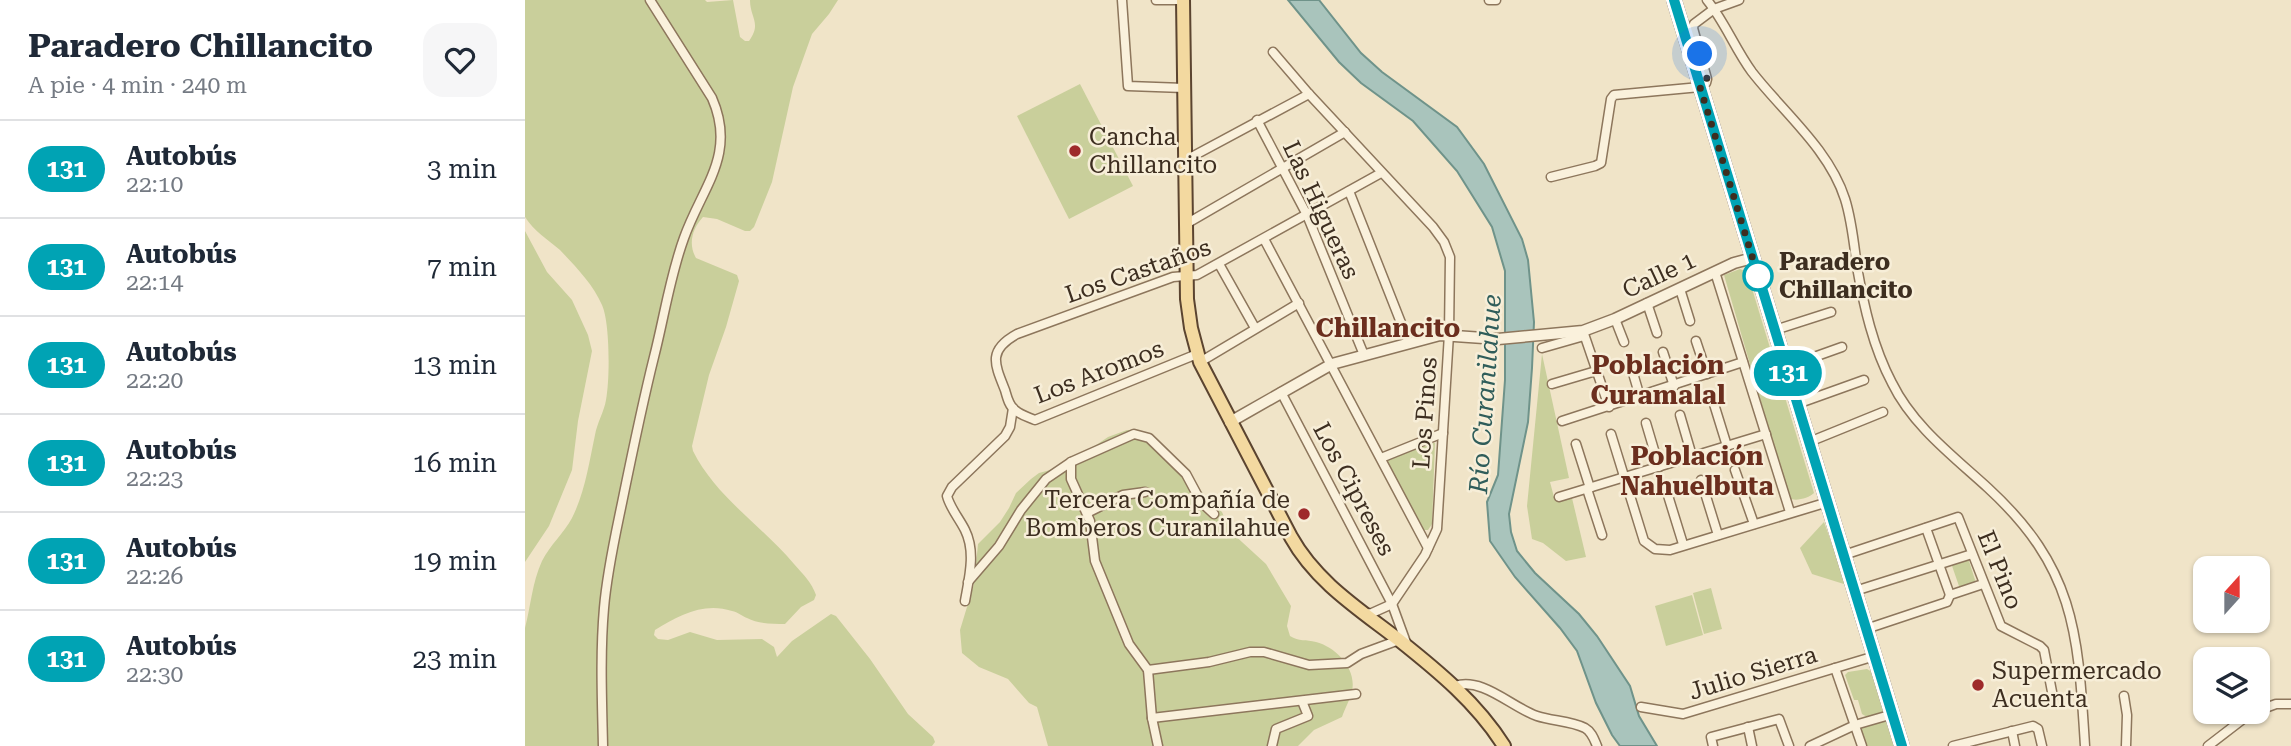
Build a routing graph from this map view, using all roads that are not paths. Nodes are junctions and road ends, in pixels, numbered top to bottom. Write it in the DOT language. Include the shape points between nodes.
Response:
graph roads {
  1 [pos="650,0"];
  2 [pos="1122,0"];
  3 [pos="1156,0"];
  4 [pos="1183,0"];
  5 [pos="1489,0"];
  6 [pos="1496,0"];
  7 [pos="1674,0"];
  8 [pos="1707,0"];
  9 [pos="1739,0"];
  10 [pos="1714,9"];
  11 [pos="1273,52"];
  12 [pos="1700,87"];
  13 [pos="1184,88"];
  14 [pos="1309,94"];
  15 [pos="1257,120"];
  16 [pos="1345,132"];
  17 [pos="1184,162"];
  18 [pos="1282,168"];
  19 [pos="1381,173"];
  20 [pos="1551,177"];
  21 [pos="1349,191"];
  22 [pos="1307,215"];
  23 [pos="1186,223"];
  24 [pos="1264,239"];
  25 [pos="1753,258"];
  26 [pos="1219,264"];
  27 [pos="1715,272"];
  28 [pos="1186,276"];
  29 [pos="1680,289"];
  30 [pos="1299,303"];
  31 [pos="1647,303"];
  32 [pos="1831,312"];
  33 [pos="1615,319"];
  34 [pos="1690,321"];
  35 [pos="1255,328"];
  36 [pos="1775,330"];
  37 [pos="1657,333"];
  38 [pos="1449,334"];
  39 [pos="1583,334"];
  40 [pos="1696,341"];
  41 [pos="1624,342"];
  42 [pos="1409,343"];
  43 [pos="1842,347"];
  44 [pos="1542,348"];
  45 [pos="1663,352"];
  46 [pos="1364,355"];
  47 [pos="1199,358"];
  48 [pos="1743,362"];
  49 [pos="1630,363"];
  50 [pos="1332,364"];
  51 [pos="1786,367"];
  52 [pos="1596,370"];
  53 [pos="1707,374"];
  54 [pos="1864,380"];
  55 [pos="1552,384"];
  56 [pos="1674,386"];
  57 [pos="1280,392"];
  58 [pos="1640,397"];
  59 [pos="1714,404"];
  60 [pos="1797,404"];
  61 [pos="1609,407"];
  62 [pos="1014,410"];
  63 [pos="1883,412"];
  64 [pos="1680,415"];
  65 [pos="1562,421"];
  66 [pos="1230,422"];
  67 [pos="1646,423"];
  68 [pos="1443,433"];
  69 [pos="1611,434"];
  70 [pos="1766,434"];
  71 [pos="1809,442"];
  72 [pos="1576,444"];
  73 [pos="1727,446"];
  74 [pos="1692,456"];
  75 [pos="1381,458"];
  76 [pos="1071,462"];
  77 [pos="1659,467"];
  78 [pos="1735,470"];
  79 [pos="1623,477"];
  80 [pos="1701,480"];
  81 [pos="1588,488"];
  82 [pos="1666,489"];
  83 [pos="1145,492"];
  84 [pos="1559,497"];
  85 [pos="1828,502"];
  86 [pos="1790,512"];
  87 [pos="1087,513"];
  88 [pos="1214,514"];
  89 [pos="1754,524"];
  90 [pos="1926,528"];
  91 [pos="1602,536"];
  92 [pos="1719,536"];
  93 [pos="1683,544"];
  94 [pos="1428,548"];
  95 [pos="1972,554"];
  96 [pos="1844,555"];
  97 [pos="1939,564"];
  98 [pos="968,582"];
  99 [pos="1983,584"];
  100 [pos="1855,591"];
  101 [pos="1950,595"];
  102 [pos="965,601"];
  103 [pos="1392,604"];
  104 [pos="1364,614"];
  105 [pos="1866,629"];
  106 [pos="1404,644"];
  107 [pos="1875,656"];
  108 [pos="1835,668"];
  109 [pos="1148,670"];
  110 [pos="1455,686"];
  111 [pos="1356,694"];
  112 [pos="2124,696"];
  113 [pos="2053,697"];
  114 [pos="1302,701"];
  115 [pos="2291,704"];
  116 [pos="2270,707"];
  117 [pos="1641,708"];
  118 [pos="1893,714"];
  119 [pos="1152,718"];
  120 [pos="2237,724"];
  121 [pos="1855,725"];
  122 [pos="1748,727"];
  123 [pos="2012,731"];
  124 [pos="603,746"];
  125 [pos="1158,746"];
  126 [pos="1272,746"];
  127 [pos="1504,746"];
  128 [pos="1597,746"];
  129 [pos="1713,746"];
  130 [pos="1752,746"];
  131 [pos="1789,746"];
  132 [pos="1810,746"];
  133 [pos="1861,746"];
  134 [pos="1902,746"];
  135 [pos="1953,746"];
  136 [pos="2015,746"];
  137 [pos="2042,746"];
  138 [pos="2085,746"];
  139 [pos="2126,746"];
  140 [pos="2208,746"];
  1 -- 124 [label="street" via="712,98 722,142 717,165 680,252 612,552 603,625"];
  2 -- 13 [label="street" via="1128,86"];
  3 -- 4 [label="street"];
  4 -- 13 [label="main road"];
  5 -- 6 [label="street"];
  7 -- 12 [label="main road"];
  8 -- 10 [label="street"];
  9 -- 10 [label="street"];
  10 -- 12 [label="street" via="1693,27 1707,79"];
  10 -- 138 [label="street" via="1741,57 1839,184 1869,325 1897,393 1922,427 2014,514 2050,564 2078,649"];
  11 -- 14 [label="street, Los Pinos"];
  12 -- 20 [label="street" via="1614,95 1601,163"];
  12 -- 25 [label="main road"];
  13 -- 17 [label="main road"];
  14 -- 15 [label="street"];
  14 -- 16 [label="street, Los Pinos"];
  15 -- 17 [label="street"];
  15 -- 18 [label="street, Las Higueras"];
  16 -- 18 [label="street"];
  16 -- 19 [label="street, Los Pinos"];
  17 -- 23 [label="main road"];
  18 -- 22 [label="street, Las Higueras"];
  18 -- 23 [label="street"];
  19 -- 21 [label="street, Los Castaños"];
  19 -- 38 [label="street, Los Pinos" via="1444,242 1450,257"];
  21 -- 22 [label="street, Los Castaños"];
  21 -- 42 [label="street"];
  22 -- 24 [label="street, Los Castaños"];
  22 -- 46 [label="street, Las Higueras"];
  23 -- 28 [label="main road"];
  24 -- 26 [label="street, Los Castaños"];
  24 -- 30 [label="street"];
  25 -- 27 [label="street, Calle 1"];
  25 -- 36 [label="main road"];
  26 -- 28 [label="street, Los Castaños"];
  26 -- 35 [label="street"];
  27 -- 29 [label="street, Calle 1"];
  27 -- 48 [label="street"];
  28 -- 47 [label="main road"];
  28 -- 62 [label="street, Los Castaños" via="1017,334 1000,345 996,367"];
  29 -- 31 [label="street, Calle 1"];
  29 -- 34 [label="street"];
  30 -- 35 [label="street, Los Aromos"];
  30 -- 50 [label="street"];
  31 -- 33 [label="street, Calle 1"];
  31 -- 37 [label="street"];
  32 -- 36 [label="street"];
  33 -- 39 [label="street, Calle 1"];
  33 -- 41 [label="street"];
  35 -- 47 [label="street, Los Aromos"];
  36 -- 51 [label="main road"];
  38 -- 39 [label="street, Calle 1" via="1498,339"];
  38 -- 42 [label="street, Calle 1"];
  38 -- 68 [label="street, Los Pinos"];
  39 -- 44 [label="street"];
  39 -- 52 [label="street"];
  40 -- 53 [label="street"];
  42 -- 46 [label="street, Calle 1"];
  43 -- 51 [label="street"];
  45 -- 56 [label="street"];
  46 -- 50 [label="street, Calle 1"];
  47 -- 62 [label="street, Los Aromos" via="1035,420"];
  47 -- 66 [label="main road"];
  48 -- 53 [label="street"];
  48 -- 70 [label="street"];
  49 -- 58 [label="street"];
  50 -- 57 [label="street, Calle 1"];
  50 -- 75 [label="street"];
  51 -- 60 [label="main road"];
  52 -- 55 [label="street"];
  52 -- 61 [label="street"];
  53 -- 56 [label="street"];
  54 -- 60 [label="street"];
  56 -- 58 [label="street"];
  57 -- 66 [label="street, Calle 1"];
  57 -- 103 [label="street, Los Cipreses"];
  58 -- 61 [label="street"];
  59 -- 73 [label="street"];
  60 -- 71 [label="main road"];
  61 -- 65 [label="street"];
  62 -- 98 [label="street" via="1005,436 947,496 967,534"];
  63 -- 71 [label="street"];
  64 -- 74 [label="street"];
  66 -- 104 [label="main road" via="1301,554"];
  67 -- 77 [label="street"];
  68 -- 75 [label="street"];
  68 -- 94 [label="street, Los Pinos" via="1437,529"];
  69 -- 79 [label="street"];
  70 -- 73 [label="street"];
  70 -- 86 [label="street"];
  71 -- 85 [label="main road"];
  72 -- 81 [label="street"];
  73 -- 74 [label="street"];
  74 -- 77 [label="street"];
  75 -- 94 [label="street"];
  76 -- 87 [label="street" via="1071,479"];
  76 -- 88 [label="street" via="1134,434 1143,435 1185,474"];
  76 -- 98 [label="street" via="1046,479"];
  77 -- 79 [label="street"];
  78 -- 89 [label="street"];
  79 -- 81 [label="street"];
  79 -- 93 [label="street" via="1644,541 1663,551"];
  80 -- 92 [label="street"];
  81 -- 84 [label="street"];
  81 -- 91 [label="street"];
  82 -- 93 [label="street"];
  83 -- 87 [label="street" via="1123,495"];
  85 -- 86 [label="street"];
  85 -- 96 [label="main road"];
  86 -- 89 [label="street"];
  87 -- 109 [label="street" via="1095,561 1129,644"];
  89 -- 92 [label="street"];
  90 -- 95 [label="street, El Pino" via="1958,517"];
  90 -- 96 [label="street"];
  90 -- 97 [label="street"];
  92 -- 93 [label="street"];
  94 -- 103 [label="street, Los Pinos"];
  95 -- 97 [label="street"];
  95 -- 99 [label="street, El Pino"];
  96 -- 100 [label="main road"];
  97 -- 100 [label="street"];
  97 -- 101 [label="street"];
  98 -- 102 [label="street"];
  99 -- 101 [label="street"];
  99 -- 113 [label="street, El Pino" via="2002,627 2043,649"];
  100 -- 105 [label="main road"];
  101 -- 105 [label="street" via="1947,602"];
  103 -- 104 [label="street"];
  103 -- 106 [label="street"];
  104 -- 106 [label="main road"];
  105 -- 107 [label="main road"];
  106 -- 109 [label="street" via="1361,654 1347,663 1309,665 1250,652"];
  106 -- 110 [label="main road"];
  107 -- 108 [label="street, Julio Sierra"];
  107 -- 118 [label="main road"];
  108 -- 117 [label="street, Julio Sierra" via="1683,715"];
  108 -- 121 [label="street"];
  109 -- 119 [label="street"];
  110 -- 127 [label="main road"];
  110 -- 128 [label="street" via="1478,687 1537,716 1581,727 1592,734"];
  111 -- 114 [label="street"];
  112 -- 139 [label="street"];
  114 -- 119 [label="street"];
  114 -- 126 [label="street" via="1308,716 1276,729"];
  115 -- 116 [label="street"];
  118 -- 121 [label="street"];
  118 -- 134 [label="main road"];
  119 -- 125 [label="street"];
  120 -- 140 [label="street"];
  121 -- 132 [label="street"];
  121 -- 133 [label="street"];
  122 -- 129 [label="street" via="1711,737"];
  122 -- 130 [label="street"];
  122 -- 131 [label="street" via="1779,719"];
  123 -- 135 [label="street"];
  123 -- 136 [label="street"];
  123 -- 137 [label="street" via="2035,726"];
}
